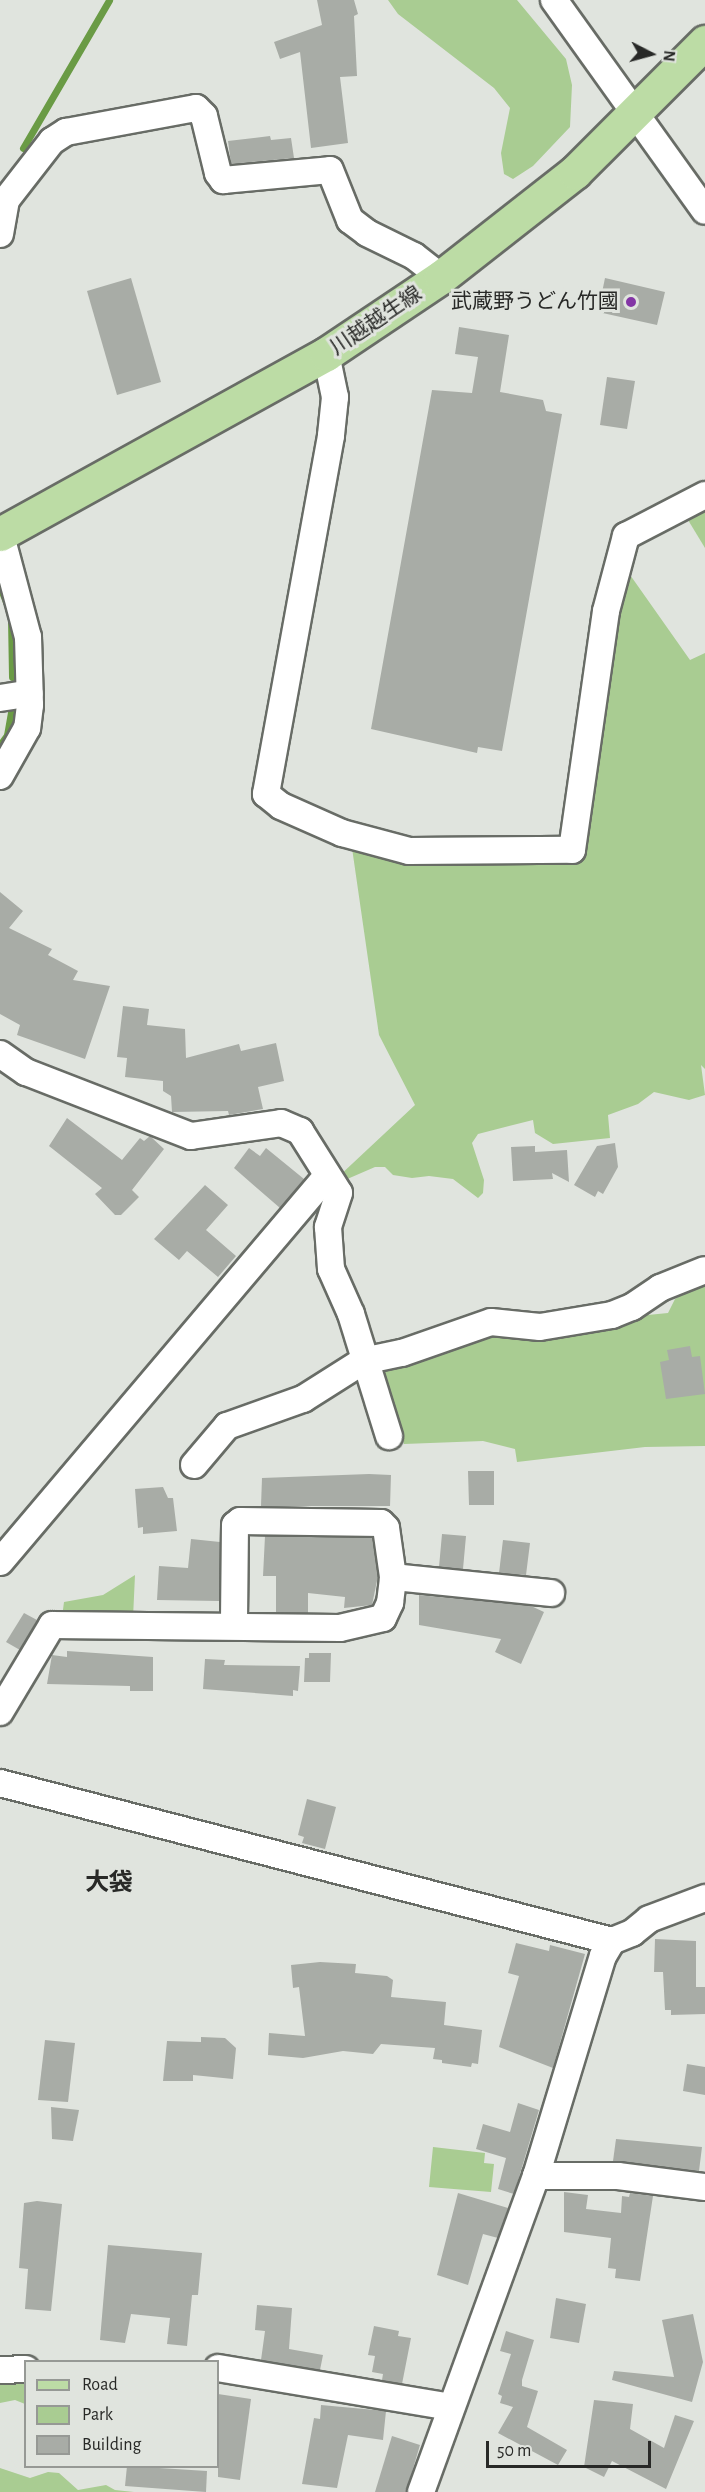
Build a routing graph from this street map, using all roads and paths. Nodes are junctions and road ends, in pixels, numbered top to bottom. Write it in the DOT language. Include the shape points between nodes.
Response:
graph roads {
  1 [pos="554,0"];
  2 [pos="705,42"];
  3 [pos="635,116"];
  4 [pos="3,196"];
  5 [pos="705,211"];
  6 [pos="0,234"];
  7 [pos="441,277"];
  8 [pos="326,354"];
  9 [pos="705,495"];
  10 [pos="0,533"];
  11 [pos="30,693"];
  12 [pos="0,698"];
  13 [pos="0,776"];
  14 [pos="0,1054"];
  15 [pos="326,1177"];
  16 [pos="705,1270"];
  17 [pos="363,1361"];
  18 [pos="389,1436"];
  19 [pos="194,1465"];
  20 [pos="0,1562"];
  21 [pos="393,1577"];
  22 [pos="551,1593"];
  23 [pos="234,1624"];
  24 [pos="0,1712"];
  25 [pos="0,1783"];
  26 [pos="705,1898"];
  27 [pos="612,1941"];
  28 [pos="536,2176"];
  29 [pos="705,2187"];
  30 [pos="219,2368"];
  31 [pos="24,2369"];
  32 [pos="0,2370"];
  33 [pos="451,2407"];
  34 [pos="421,2492"];
  1 -- 3 [label="street"];
  2 -- 3 [label="main road, 川越越生線"];
  3 -- 5 [label="street"];
  3 -- 7 [label="main road, 川越越生線" via="575,172"];
  4 -- 6 [label="street"];
  4 -- 7 [label="street" via="52,141 66,132 196,108 204,116 223,180 330,170 350,220 414,256"];
  7 -- 8 [label="main road, 川越越生線"];
  8 -- 9 [label="street" via="335,397 331,436 266,794 281,806 342,832 409,851 572,850 606,611 626,536"];
  8 -- 10 [label="main road, 川越越生線"];
  10 -- 11 [label="street" via="28,637"];
  11 -- 12 [label="street"];
  11 -- 13 [label="street" via="27,728"];
  14 -- 15 [label="street" via="26,1072 191,1136 206,1137 266,1124 291,1125 304,1137"];
  15 -- 17 [label="street" via="339,1193 328,1227 331,1269 351,1314"];
  15 -- 20 [label="street"];
  16 -- 17 [label="street" via="660,1288 612,1315 540,1327 491,1322 402,1353"];
  17 -- 18 [label="street"];
  17 -- 19 [label="street" via="303,1399 227,1426"];
  21 -- 22 [label="street"];
  21 -- 23 [label="street" via="390,1604 383,1618 363,1625"];
  21 -- 23 [label="street" via="386,1528 381,1523 240,1521 235,1525"];
  23 -- 24 [label="street" via="52,1625"];
  25 -- 27 [label="street"];
  26 -- 27 [label="street" via="664,1912"];
  27 -- 28 [label="street" via="603,1956"];
  28 -- 29 [label="street" via="618,2176"];
  28 -- 33 [label="street"];
  30 -- 33 [label="street"];
  31 -- 32 [label="street"];
  33 -- 34 [label="street"];
}
